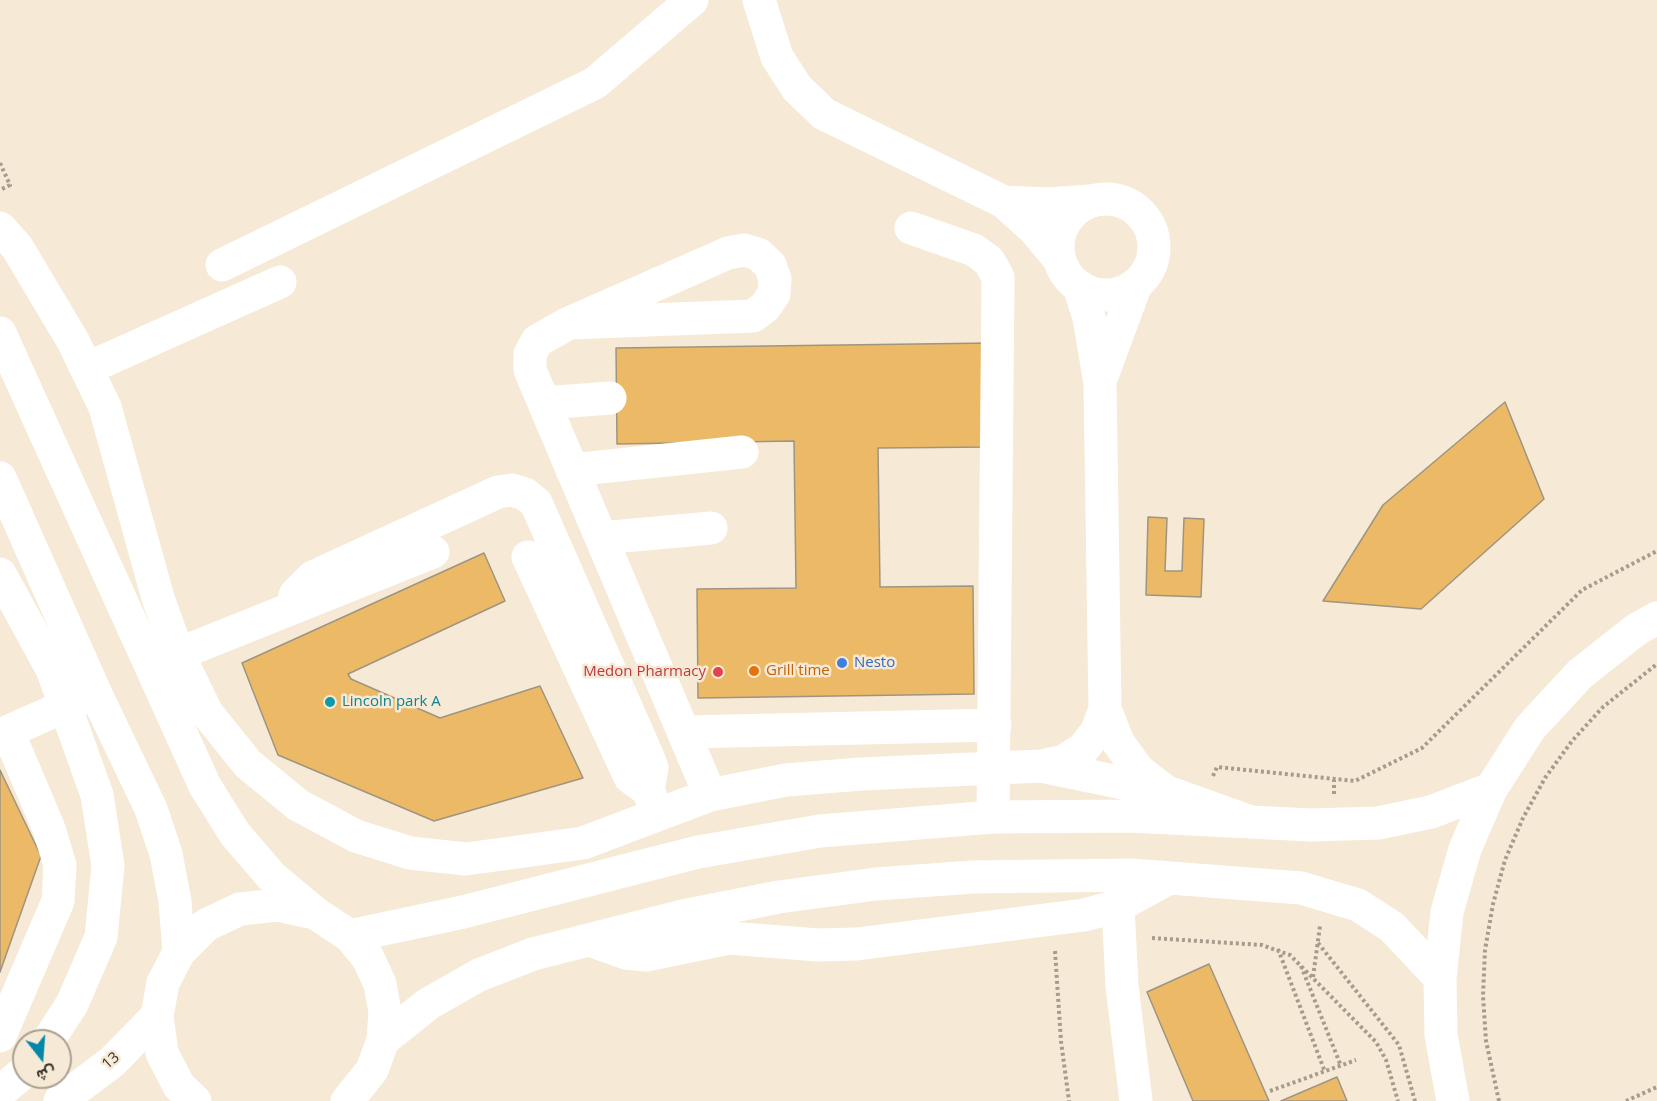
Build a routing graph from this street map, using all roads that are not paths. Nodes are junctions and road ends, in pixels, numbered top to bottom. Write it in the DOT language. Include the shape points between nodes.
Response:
graph roads {
  1 [pos="692,0"];
  2 [pos="759,0"];
  3 [pos="1090,201"];
  4 [pos="1004,202"];
  5 [pos="0,228"];
  6 [pos="911,228"];
  7 [pos="1059,259"];
  8 [pos="222,265"];
  9 [pos="280,282"];
  10 [pos="1136,284"];
  11 [pos="1079,286"];
  12 [pos="569,323"];
  13 [pos="0,333"];
  14 [pos="88,368"];
  15 [pos="1100,383"];
  16 [pos="610,398"];
  17 [pos="543,403"];
  18 [pos="742,452"];
  19 [pos="572,470"];
  20 [pos="0,478"];
  21 [pos="711,528"];
  22 [pos="601,538"];
  23 [pos="433,552"];
  24 [pos="528,557"];
  25 [pos="0,574"];
  26 [pos="158,597"];
  27 [pos="293,608"];
  28 [pos="126,612"];
  29 [pos="1657,618"];
  30 [pos="178,654"];
  31 [pos="95,692"];
  32 [pos="66,708"];
  33 [pos="1105,709"];
  34 [pos="996,725"];
  35 [pos="685,732"];
  36 [pos="4,734"];
  37 [pos="1041,766"];
  38 [pos="995,767"];
  39 [pos="1491,789"];
  40 [pos="1167,792"];
  41 [pos="710,795"];
  42 [pos="653,802"];
  43 [pos="993,818"];
  44 [pos="1251,822"];
  45 [pos="650,864"];
  46 [pos="1171,877"];
  47 [pos="315,913"];
  48 [pos="1119,921"];
  49 [pos="350,936"];
  50 [pos="589,940"];
  51 [pos="178,952"];
  52 [pos="1440,978"];
  53 [pos="157,1016"];
  54 [pos="56,1029"];
  55 [pos="0,1036"];
  56 [pos="383,1040"];
  57 [pos="12,1082"];
  58 [pos="0,1092"];
  59 [pos="352,1100"];
  60 [pos="60,1101"];
  61 [pos="195,1101"];
  62 [pos="1136,1101"];
  63 [pos="1453,1101"];
  1 -- 8 [label="street" via="595,83"];
  2 -- 4 [label="street" via="777,57 797,88 824,114"];
  3 -- 4 [label="street"];
  3 -- 7 [label="street" via="1077,208 1061,231"];
  3 -- 10 [label="street" via="1120,200 1144,217 1152,230 1153,260"];
  4 -- 7 [label="street"];
  5 -- 14 [label="street" via="17,247"];
  6 -- 34 [label="street" via="974,250 989,261 998,277"];
  7 -- 11 [label="street"];
  9 -- 14 [label="street"];
  10 -- 11 [label="street" via="1108,295"];
  10 -- 15 [label="street"];
  11 -- 15 [label="street" via="1092,328"];
  12 -- 12 [label="street" via="728,253 744,250 758,254 770,265 775,279 774,294 765,308 753,316"];
  12 -- 17 [label="street" via="537,341 530,354 530,370"];
  13 -- 28 [label="street"];
  14 -- 26 [label="street" via="105,407"];
  15 -- 33 [label="street"];
  16 -- 17 [label="street"];
  17 -- 19 [label="street"];
  18 -- 19 [label="street"];
  19 -- 22 [label="street"];
  20 -- 31 [label="street"];
  21 -- 22 [label="street"];
  22 -- 35 [label="street"];
  23 -- 27 [label="street"];
  24 -- 42 [label="street" via="630,777"];
  25 -- 32 [label="street" via="52,669"];
  26 -- 28 [label="street"];
  26 -- 30 [label="street"];
  27 -- 30 [label="street"];
  27 -- 42 [label="street" via="294,595 313,577 498,492 512,490 525,494 536,503 648,757"];
  28 -- 47 [label="street" via="205,786 235,834 272,877"];
  29 -- 39 [label="street" via="1580,674 1530,728"];
  30 -- 42 [label="street" via="207,712 248,764 298,806 356,836 410,853 466,859 583,843"];
  31 -- 32 [label="street"];
  31 -- 51 [label="street" via="151,809 166,854 175,901"];
  32 -- 36 [label="street"];
  32 -- 54 [label="street" via="97,795 108,866 101,937 72,1004"];
  33 -- 37 [label="street" via="1098,731 1083,749 1064,761"];
  33 -- 40 [label="street" via="1118,742 1138,770"];
  34 -- 35 [label="street"];
  34 -- 38 [label="street"];
  35 -- 41 [label="street"];
  36 -- 55 [label="street" via="49,829 60,865 58,901"];
  37 -- 38 [label="street"];
  37 -- 40 [label="street"];
  38 -- 41 [label="street" via="797,779"];
  38 -- 43 [label="street"];
  39 -- 44 [label="street" via="1431,812 1378,824"];
  39 -- 52 [label="street" via="1456,881"];
  40 -- 44 [label="street"];
  41 -- 42 [label="street"];
  42 -- 45 [label="street" via="658,830"];
  43 -- 44 [label="street" via="1131,816"];
  43 -- 45 [label="street" via="820,831"];
  45 -- 49 [label="street" via="463,912"];
  46 -- 48 [label="street"];
  46 -- 50 [label="street" via="974,877 876,884 779,897"];
  46 -- 52 [label="street" via="1301,888 1358,905 1392,927"];
  47 -- 49 [label="street"];
  47 -- 51 [label="street" via="278,904 240,909 206,925"];
  48 -- 50 [label="street" via="1053,920 857,944 729,938 646,955 626,953"];
  48 -- 62 [label="street" via="1122,986"];
  49 -- 56 [label="street" via="368,958 380,984 385,1012"];
  50 -- 56 [label="street" via="532,954 479,975 428,1004"];
  51 -- 53 [label="street" via="163,982"];
  52 -- 63 [label="street" via="1441,1035"];
  53 -- 60 [label="street, 13" via="112,1062"];
  53 -- 61 [label="street" via="162,1053 179,1086"];
  56 -- 59 [label="street" via="372,1070"];
  57 -- 58 [label="street"];
}
